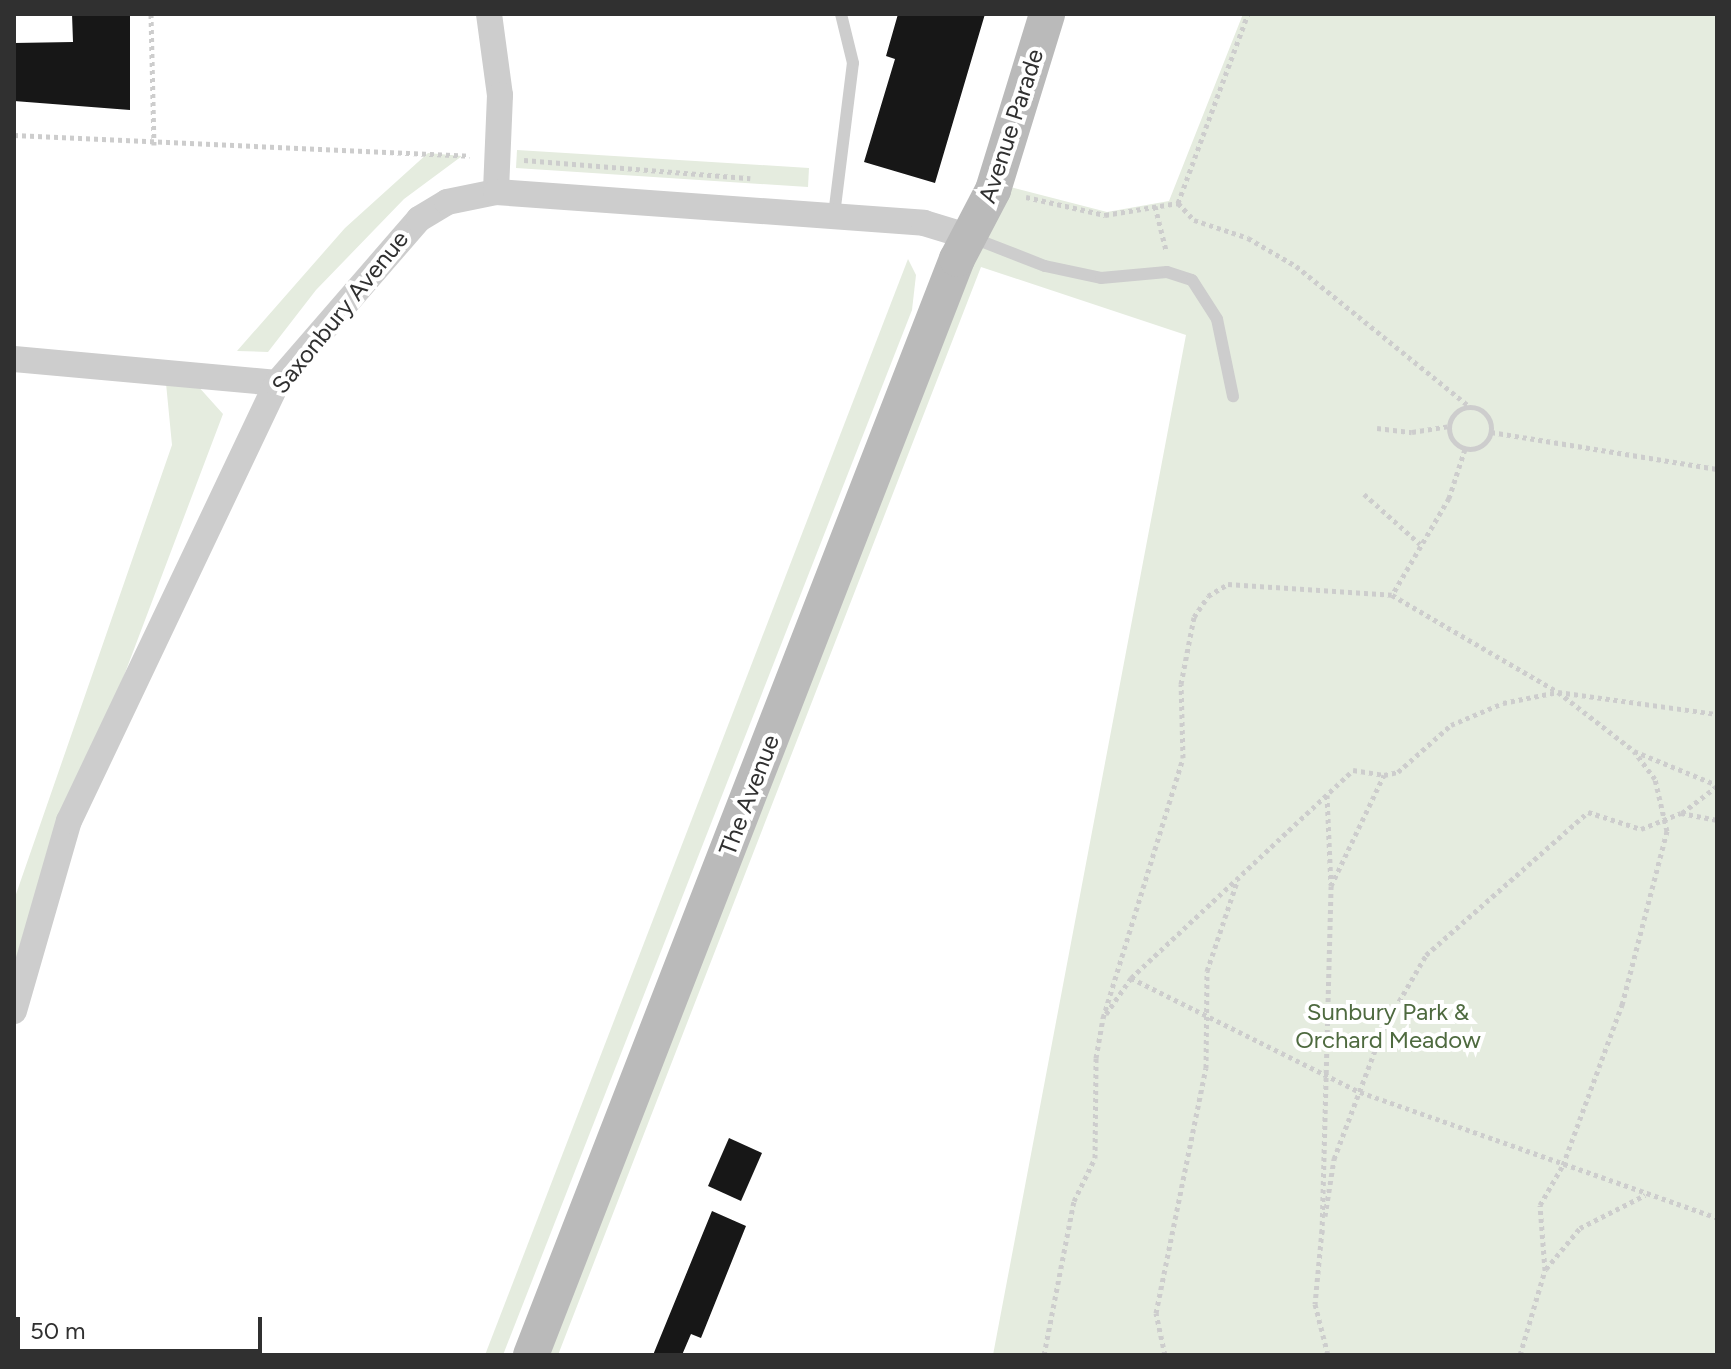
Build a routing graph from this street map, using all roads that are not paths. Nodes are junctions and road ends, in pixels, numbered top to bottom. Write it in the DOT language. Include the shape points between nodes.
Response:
graph roads {
  1 [pos="489,14"];
  2 [pos="841,14"];
  3 [pos="1047,14"];
  4 [pos="496,192"];
  5 [pos="834,215"];
  6 [pos="970,237"];
  7 [pos="14,359"];
  8 [pos="277,383"];
  9 [pos="1233,396"];
  10 [pos="14,1011"];
  11 [pos="531,1355"];
  1 -- 4 [label="street" via="500,95"];
  2 -- 5 [label="lane" via="853,63"];
  3 -- 6 [label="street, Avenue Parade" via="993,190"];
  4 -- 5 [label="street, Saxonbury Avenue"];
  4 -- 8 [label="street, Saxonbury Avenue" via="447,202 407,229"];
  5 -- 6 [label="street, Saxonbury Avenue" via="924,223"];
  6 -- 9 [label="lane" via="1045,266 1101,278 1173,274 1192,280 1209,298"];
  6 -- 11 [label="street, The Avenue"];
  7 -- 8 [label="street"];
  8 -- 10 [label="street, Saxonbury Avenue" via="69,821"];
}
